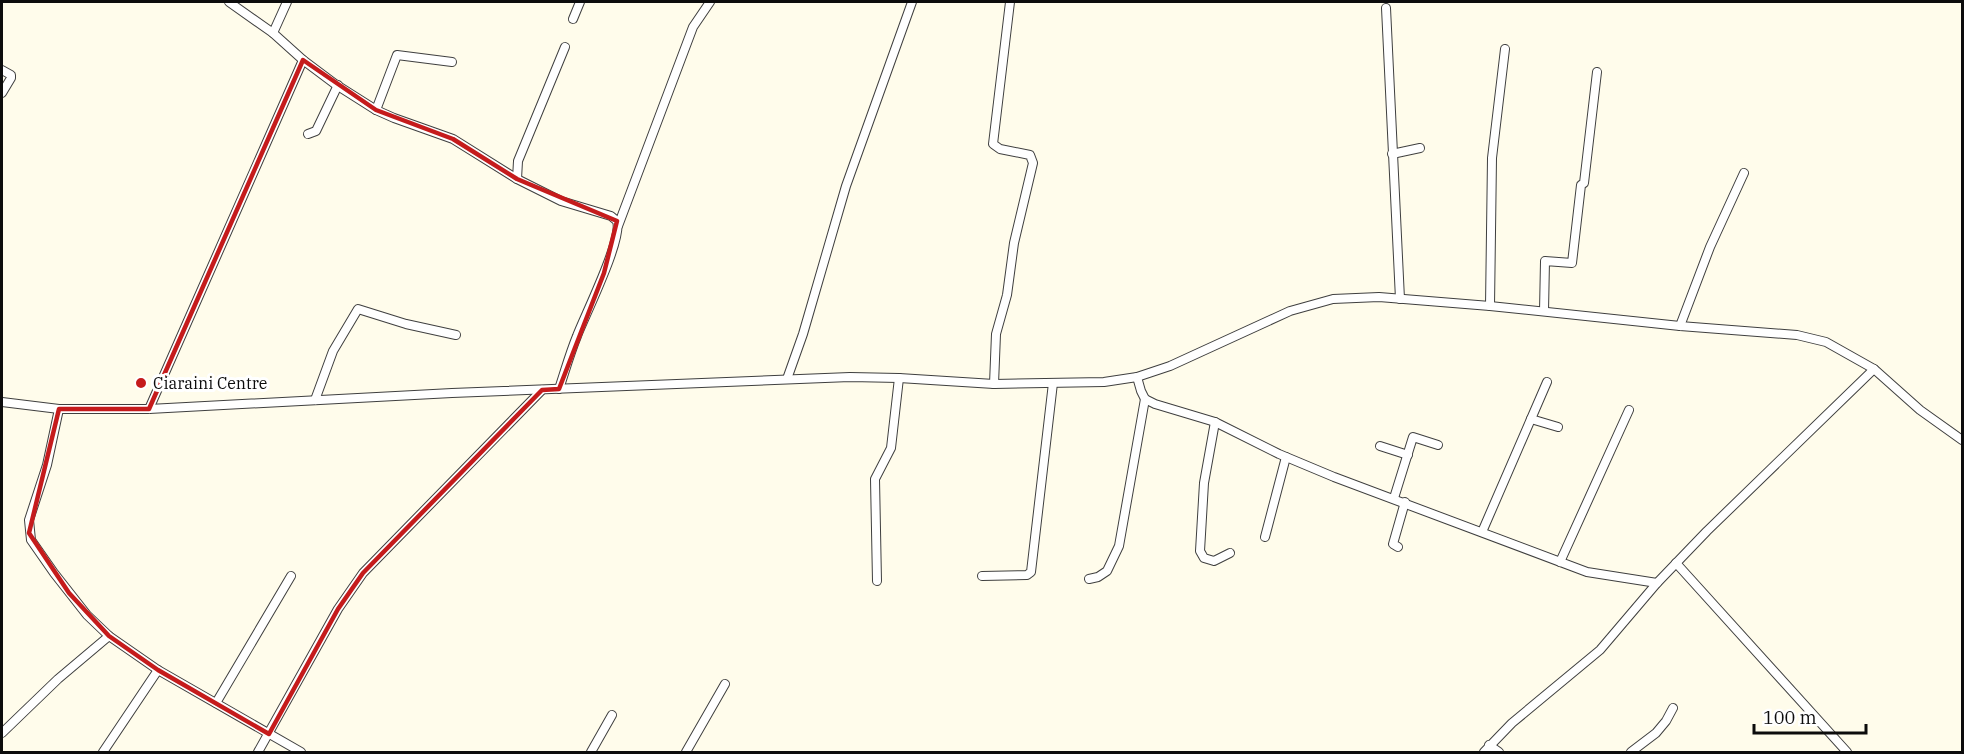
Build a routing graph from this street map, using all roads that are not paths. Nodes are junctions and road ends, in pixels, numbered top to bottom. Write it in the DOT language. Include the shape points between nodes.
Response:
graph roads {
  1 [pos="229,2"];
  2 [pos="287,2"];
  3 [pos="580,2"];
  4 [pos="710,2"];
  5 [pos="912,2"];
  6 [pos="1010,2"];
  7 [pos="1386,8"];
  8 [pos="573,19"];
  9 [pos="273,33"];
  10 [pos="565,47"];
  11 [pos="1504,49"];
  12 [pos="303,60"];
  13 [pos="452,62"];
  14 [pos="2,70"];
  15 [pos="1597,72"];
  16 [pos="338,85"];
  17 [pos="2,93"];
  18 [pos="376,110"];
  19 [pos="308,134"];
  20 [pos="1420,148"];
  21 [pos="1392,154"];
  22 [pos="1744,173"];
  23 [pos="517,179"];
  24 [pos="618,225"];
  25 [pos="1400,299"];
  26 [pos="1490,306"];
  27 [pos="1544,311"];
  28 [pos="1680,326"];
  29 [pos="456,335"];
  30 [pos="1874,369"];
  31 [pos="1137,377"];
  32 [pos="899,378"];
  33 [pos="787,379"];
  34 [pos="1547,382"];
  35 [pos="1053,383"];
  36 [pos="993,384"];
  37 [pos="559,389"];
  38 [pos="542,390"];
  39 [pos="1145,399"];
  40 [pos="315,400"];
  41 [pos="2,402"];
  42 [pos="59,409"];
  43 [pos="149,409"];
  44 [pos="1629,410"];
  45 [pos="1531,419"];
  46 [pos="1215,422"];
  47 [pos="1558,427"];
  48 [pos="1962,440"];
  49 [pos="1438,445"];
  50 [pos="1380,446"];
  51 [pos="1408,455"];
  52 [pos="1286,457"];
  53 [pos="1394,498"];
  54 [pos="1404,502"];
  55 [pos="1482,532"];
  56 [pos="1265,537"];
  57 [pos="1398,546"];
  58 [pos="1230,553"];
  59 [pos="1560,562"];
  60 [pos="1676,562"];
  61 [pos="291,576"];
  62 [pos="982,576"];
  63 [pos="1089,579"];
  64 [pos="877,581"];
  65 [pos="1657,583"];
  66 [pos="109,636"];
  67 [pos="158,670"];
  68 [pos="725,684"];
  69 [pos="216,704"];
  70 [pos="1673,708"];
  71 [pos="612,715"];
  72 [pos="2,733"];
  73 [pos="269,734"];
  74 [pos="1489,745"];
  75 [pos="103,753"];
  76 [pos="258,753"];
  77 [pos="301,753"];
  78 [pos="591,753"];
  79 [pos="686,753"];
  80 [pos="1484,753"];
  81 [pos="1499,753"];
  82 [pos="1631,753"];
  83 [pos="1847,753"];
  1 -- 9 [label="street"];
  2 -- 9 [label="street"];
  3 -- 8 [label="street"];
  4 -- 24 [label="street" via="693,27"];
  5 -- 33 [label="street" via="846,186"];
  6 -- 36 [label="street" via="993,144 1000,150 1030,155 1033,163 996,334"];
  7 -- 21 [label="street"];
  9 -- 12 [label="street"];
  10 -- 23 [label="street" via="518,161"];
  11 -- 26 [label="street" via="1492,158"];
  12 -- 16 [label="street"];
  12 -- 43 [label="street"];
  13 -- 18 [label="street" via="397,55"];
  14 -- 17 [label="street" via="11,75"];
  15 -- 27 [label="street" via="1572,263 1545,261"];
  16 -- 18 [label="street"];
  16 -- 19 [label="street" via="316,131"];
  18 -- 23 [label="street" via="453,139"];
  20 -- 21 [label="street"];
  21 -- 25 [label="street"];
  22 -- 28 [label="street"];
  23 -- 24 [label="street" via="561,201 611,216"];
  24 -- 37 [label="street" via="604,273"];
  25 -- 26 [label="street"];
  25 -- 31 [label="street" via="1333,299 1290,311"];
  26 -- 27 [label="street"];
  27 -- 28 [label="street"];
  28 -- 30 [label="street" via="1797,335 1826,342"];
  29 -- 40 [label="street" via="358,309 333,351"];
  30 -- 48 [label="street" via="1920,410"];
  30 -- 60 [label="street"];
  31 -- 35 [label="street"];
  31 -- 39 [label="street"];
  32 -- 33 [label="street"];
  32 -- 36 [label="street"];
  32 -- 64 [label="street" via="891,448 875,478"];
  33 -- 37 [label="street"];
  34 -- 45 [label="street"];
  35 -- 36 [label="street"];
  35 -- 62 [label="street" via="1031,572"];
  37 -- 38 [label="street"];
  38 -- 40 [label="street"];
  38 -- 73 [label="street" via="363,573 332,619"];
  39 -- 46 [label="street"];
  39 -- 63 [label="street" via="1119,546 1107,571"];
  40 -- 43 [label="street"];
  41 -- 42 [label="street"];
  42 -- 43 [label="street"];
  42 -- 66 [label="street" via="29,520 29,533 69,593"];
  44 -- 59 [label="street"];
  45 -- 47 [label="street"];
  45 -- 55 [label="street"];
  46 -- 52 [label="street"];
  46 -- 58 [label="street" via="1204,483 1200,551 1204,558 1214,561"];
  49 -- 51 [label="street" via="1413,436"];
  50 -- 51 [label="street"];
  51 -- 53 [label="street"];
  52 -- 53 [label="street"];
  52 -- 56 [label="street"];
  53 -- 54 [label="street"];
  54 -- 55 [label="street"];
  54 -- 57 [label="street" via="1393,544"];
  55 -- 59 [label="street"];
  59 -- 65 [label="street" via="1599,575"];
  60 -- 65 [label="street"];
  60 -- 83 [label="street"];
  61 -- 69 [label="street"];
  65 -- 74 [label="street" via="1600,650"];
  66 -- 67 [label="street"];
  66 -- 72 [label="street"];
  67 -- 69 [label="street"];
  67 -- 75 [label="street"];
  68 -- 79 [label="street"];
  69 -- 73 [label="street"];
  70 -- 82 [label="street" via="1656,733"];
  71 -- 78 [label="street"];
  73 -- 76 [label="street"];
  73 -- 77 [label="street"];
  74 -- 80 [label="street"];
  74 -- 81 [label="street"];
}
